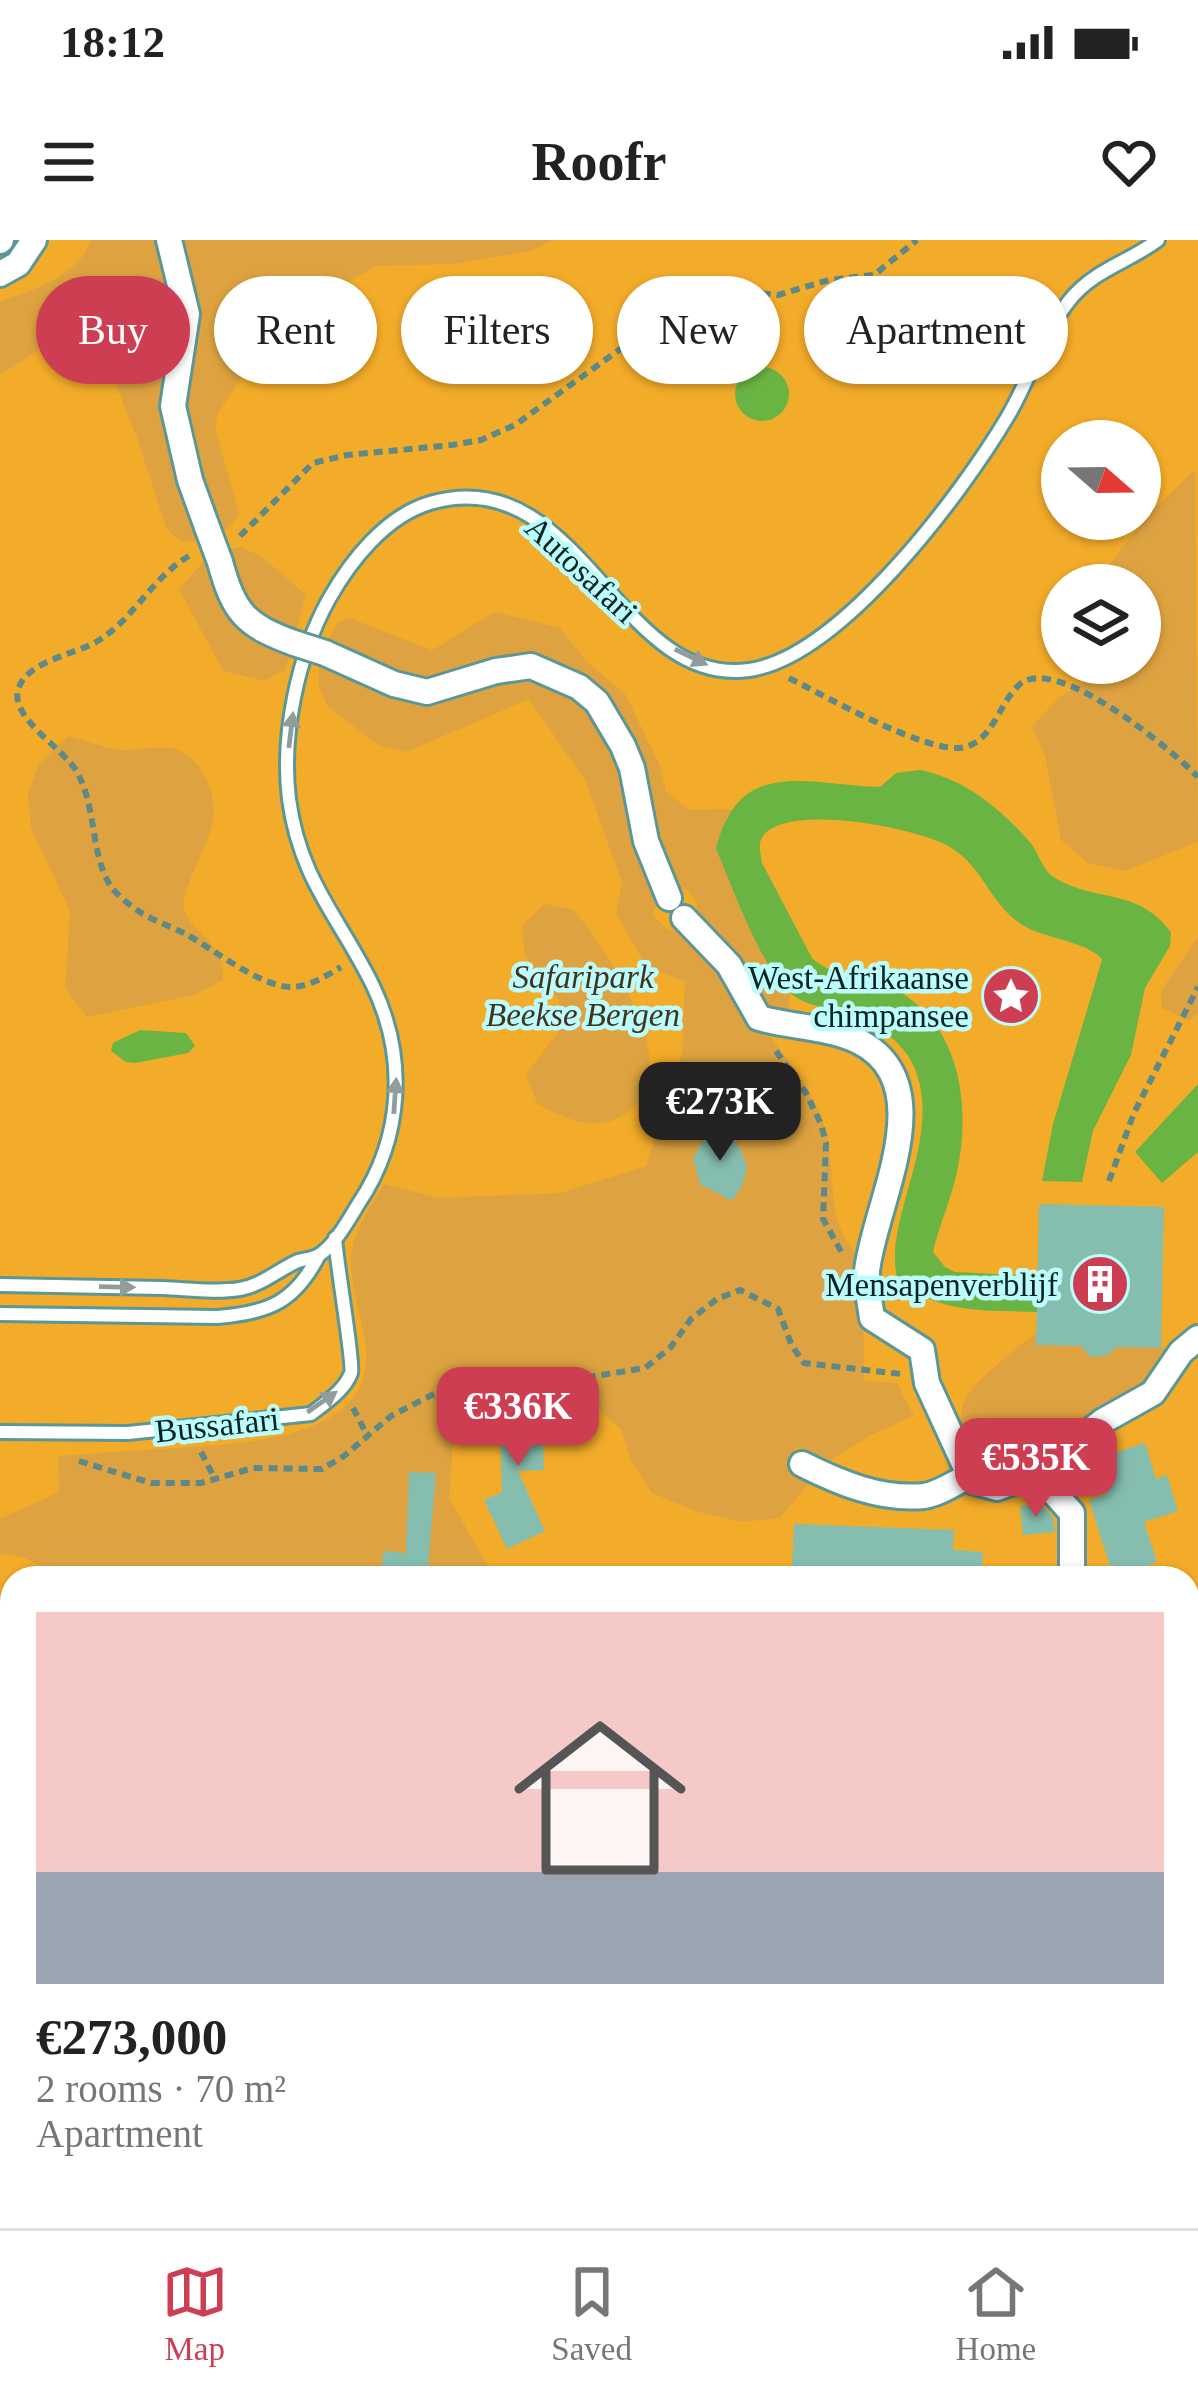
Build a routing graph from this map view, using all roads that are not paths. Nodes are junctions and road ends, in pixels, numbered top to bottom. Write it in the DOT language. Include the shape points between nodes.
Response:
graph roads {
  1 [pos="34,240"];
  2 [pos="169,240"];
  3 [pos="1158,240"];
  4 [pos="0,274"];
  5 [pos="335,1238"];
  6 [pos="320,1255"];
  7 [pos="0,1285"];
  8 [pos="0,1313"];
  9 [pos="1198,1338"];
  10 [pos="0,1432"];
  11 [pos="802,1464"];
  12 [pos="1036,1473"];
  13 [pos="969,1476"];
  14 [pos="1072,1566"];
  1 -- 4 [label="street"];
  2 -- 13 [label="street, bridge" via="187,314 173,406 229,595 246,620 427,692 531,667 579,687 597,702 632,768 646,841 676,908 729,965 759,1018 856,1040 892,1072 899,1136 866,1276 872,1318 922,1351 927,1383"];
  5 -- 3 [label="lane, Autosafari, one-way" via="382,1157 396,1085 379,999 319,897 289,796 298,687 341,579 416,507 485,499 539,521 674,650 722,669 765,666 831,628 910,549 1008,417 1065,305 1093,277"];
  5 -- 6 [label="lane, Autosafari"];
  10 -- 5 [label="lane, Bussafari, one-way" via="128,1433 311,1414 353,1363"];
  7 -- 6 [label="lane, Autosafari, one-way" via="227,1290"];
  6 -- 8 [label="lane, Autosafari" via="305,1283 251,1314"];
  9 -- 12 [label="street" via="1153,1394"];
  11 -- 13 [label="street" via="851,1488 886,1493 928,1496"];
  12 -- 13 [label="street" via="997,1488"];
  12 -- 14 [label="street" via="1072,1513"];
}
